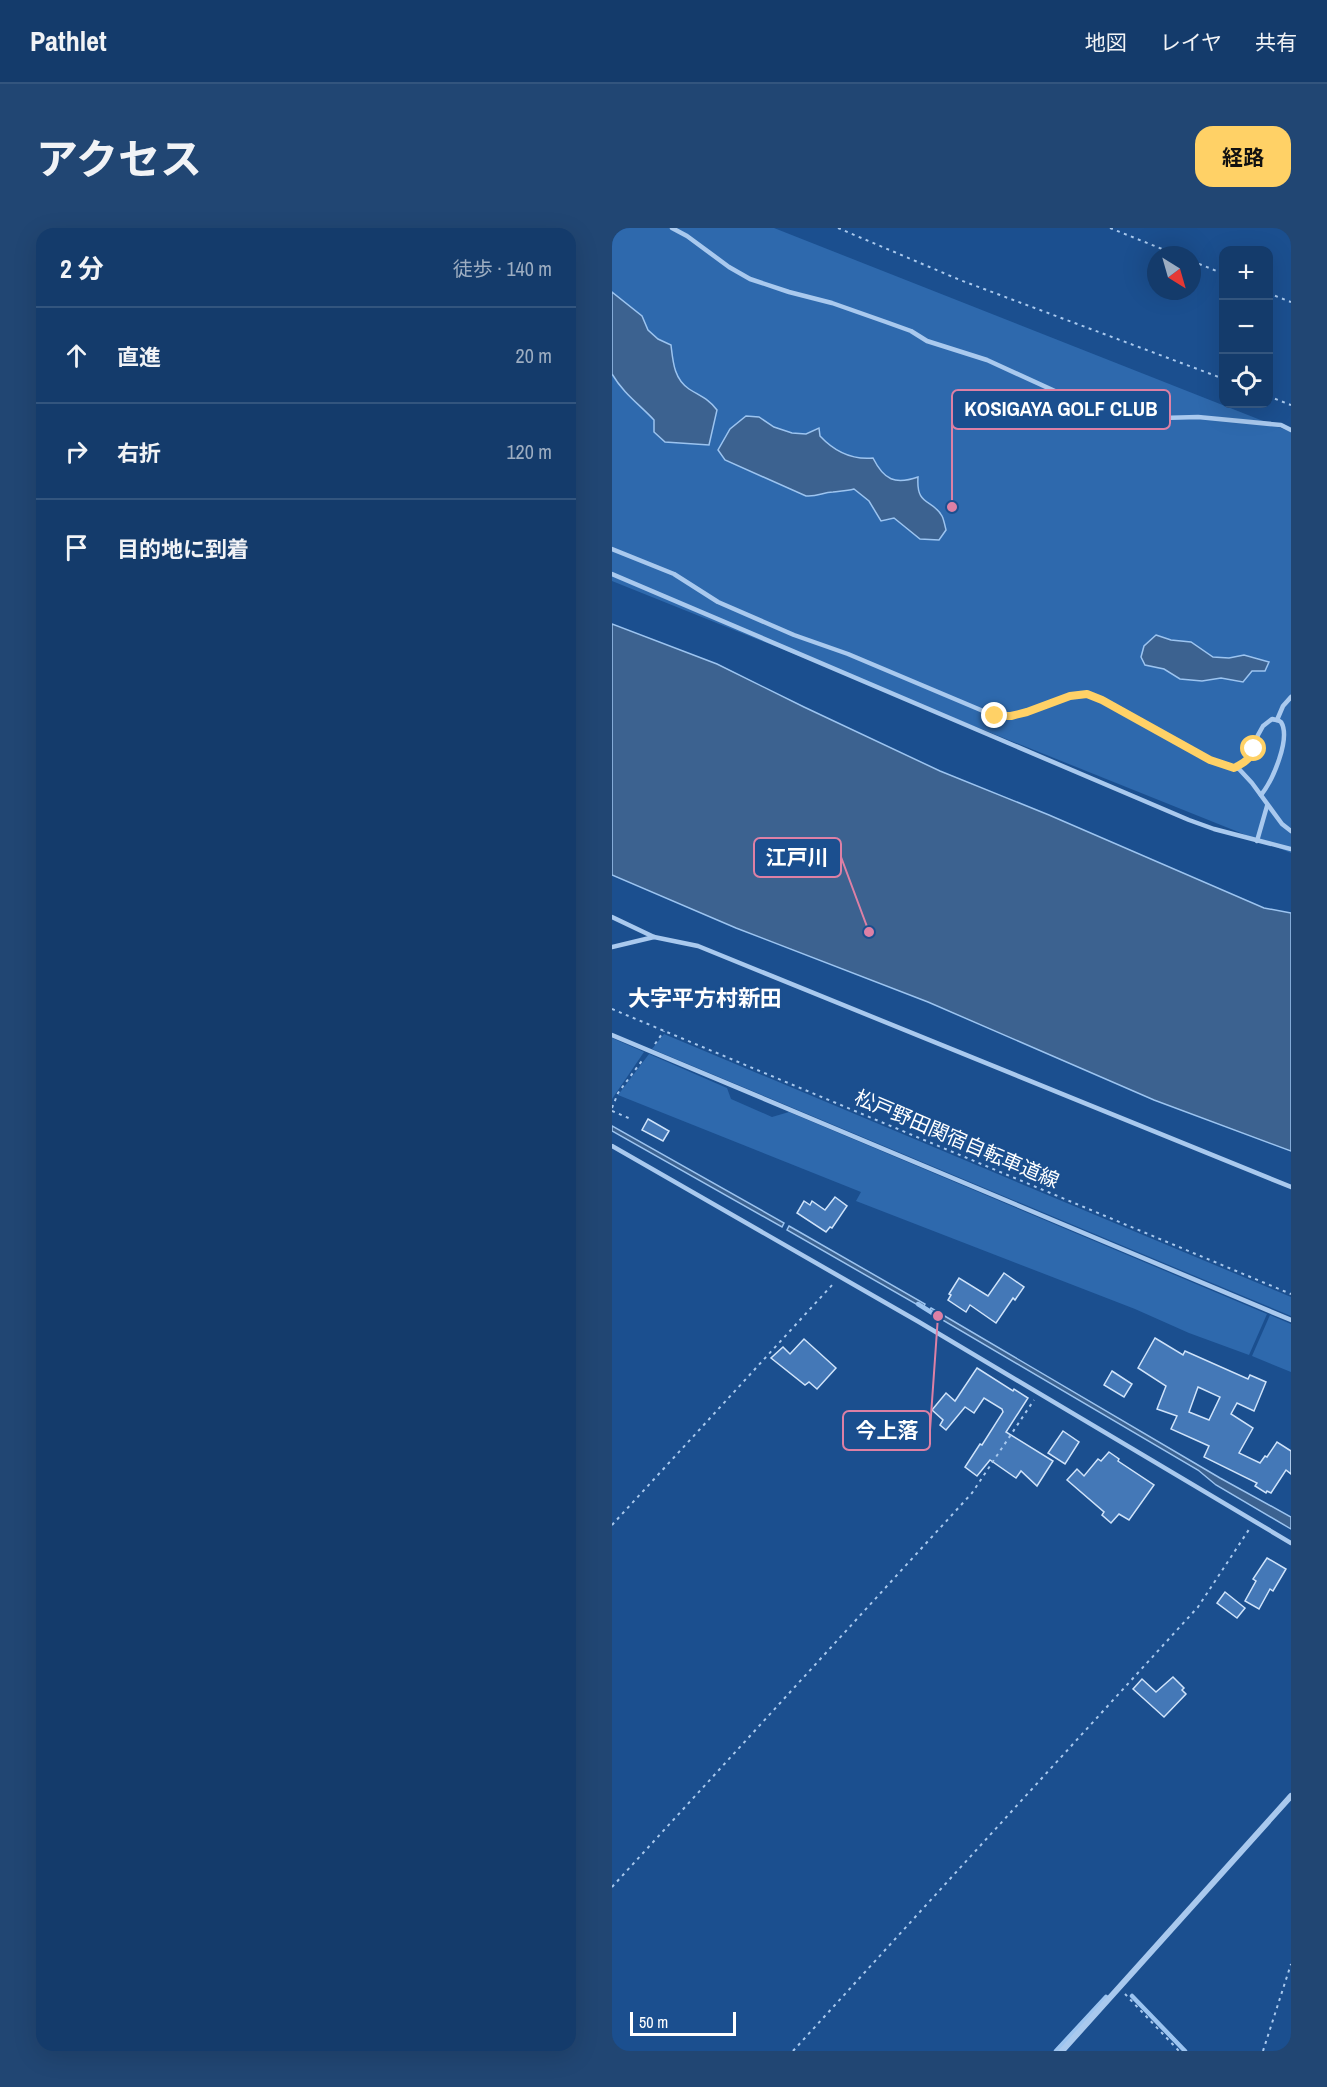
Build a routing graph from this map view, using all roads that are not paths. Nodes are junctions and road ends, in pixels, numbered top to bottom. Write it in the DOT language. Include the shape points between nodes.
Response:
graph roads {
  1 [pos="672,228"];
  2 [pos="1291,430"];
  3 [pos="612,549"];
  4 [pos="612,574"];
  5 [pos="1291,697"];
  6 [pos="1277,720"];
  7 [pos="1234,768"];
  8 [pos="1261,795"];
  9 [pos="1268,806"];
  10 [pos="1291,831"];
  11 [pos="1257,841"];
  12 [pos="1291,849"];
  13 [pos="612,917"];
  14 [pos="654,937"];
  15 [pos="612,947"];
  16 [pos="612,1035"];
  17 [pos="612,1146"];
  18 [pos="1291,1187"];
  19 [pos="1291,1320"];
  20 [pos="1291,1543"];
  21 [pos="1291,1796"];
  22 [pos="1062,2051"];
  1 -- 2 [label="lane" via="750,279 911,331 927,341 987,360 1126,419 1198,417 1281,425"];
  3 -- 7 [label="lane" via="674,574 718,602 783,631 995,716 1011,716 1087,694 1210,760"];
  4 -- 11 [label="lane" via="1189,820"];
  5 -- 6 [label="lane"];
  6 -- 7 [label="lane" via="1263,726 1251,757"];
  6 -- 8 [label="lane" via="1289,732 1289,751"];
  7 -- 8 [label="lane"];
  8 -- 9 [label="lane"];
  9 -- 10 [label="lane"];
  9 -- 11 [label="lane"];
  11 -- 12 [label="lane"];
  13 -- 14 [label="lane"];
  14 -- 15 [label="lane"];
  14 -- 18 [label="lane" via="698,946"];
  16 -- 19 [label="lane"];
  17 -- 20 [label="lane" via="1039,1392"];
  21 -- 22 [label="street"];
}
